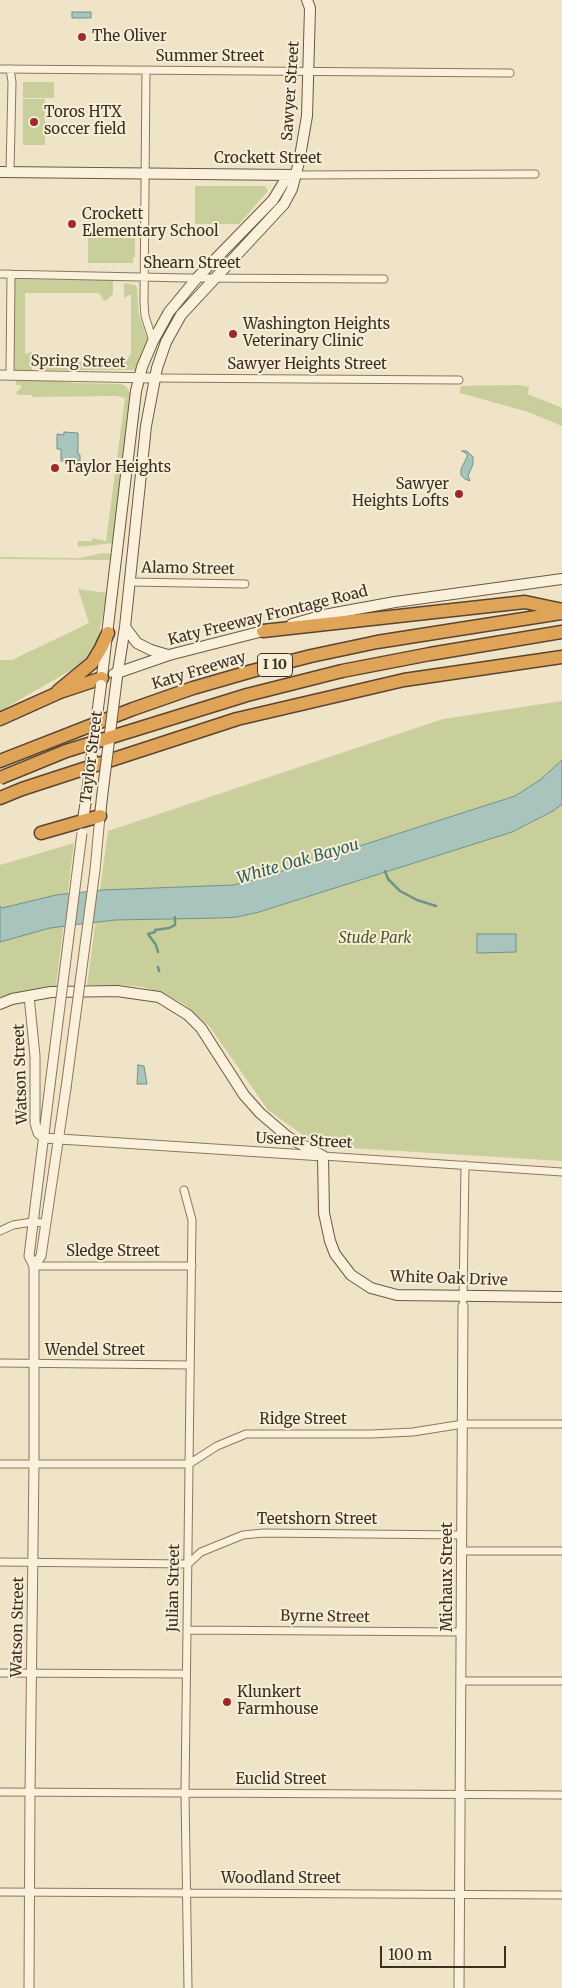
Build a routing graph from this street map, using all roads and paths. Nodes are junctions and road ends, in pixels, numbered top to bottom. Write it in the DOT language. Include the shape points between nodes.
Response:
graph roads {
  1 [pos="310,3"];
  2 [pos="0,69"];
  3 [pos="10,69"];
  4 [pos="146,70"];
  5 [pos="309,72"];
  6 [pos="510,73"];
  7 [pos="5,172"];
  8 [pos="146,173"];
  9 [pos="535,174"];
  10 [pos="294,175"];
  11 [pos="0,274"];
  12 [pos="11,274"];
  13 [pos="215,277"];
  14 [pos="145,278"];
  15 [pos="196,278"];
  16 [pos="384,279"];
  17 [pos="153,341"];
  18 [pos="0,374"];
  19 [pos="10,375"];
  20 [pos="140,377"];
  21 [pos="154,378"];
  22 [pos="459,380"];
  23 [pos="125,487"];
  24 [pos="141,488"];
  25 [pos="562,580"];
  26 [pos="130,582"];
  27 [pos="245,584"];
  28 [pos="562,611"];
  29 [pos="125,627"];
  30 [pos="263,631"];
  31 [pos="562,632"];
  32 [pos="108,633"];
  33 [pos="562,637"];
  34 [pos="499,642"];
  35 [pos="169,655"];
  36 [pos="562,657"];
  37 [pos="118,675"];
  38 [pos="102,681"];
  39 [pos="53,695"];
  40 [pos="0,719"];
  41 [pos="0,761"];
  42 [pos="0,778"];
  43 [pos="0,798"];
  44 [pos="99,823"];
  45 [pos="82,827"];
  46 [pos="41,833"];
  47 [pos="29,996"];
  48 [pos="0,1004"];
  49 [pos="288,1137"];
  50 [pos="44,1138"];
  51 [pos="58,1139"];
  52 [pos="285,1155"];
  53 [pos="324,1156"];
  54 [pos="465,1165"];
  55 [pos="562,1172"];
  56 [pos="184,1190"];
  57 [pos="32,1222"];
  58 [pos="45,1223"];
  59 [pos="0,1231"];
  60 [pos="34,1266"];
  61 [pos="192,1266"];
  62 [pos="562,1297"];
  63 [pos="463,1301"];
  64 [pos="0,1364"];
  65 [pos="34,1364"];
  66 [pos="190,1365"];
  67 [pos="463,1424"];
  68 [pos="562,1424"];
  69 [pos="0,1464"];
  70 [pos="34,1464"];
  71 [pos="189,1464"];
  72 [pos="462,1535"];
  73 [pos="462,1551"];
  74 [pos="562,1551"];
  75 [pos="0,1562"];
  76 [pos="33,1562"];
  77 [pos="188,1564"];
  78 [pos="187,1630"];
  79 [pos="462,1632"];
  80 [pos="0,1673"];
  81 [pos="32,1673"];
  82 [pos="186,1674"];
  83 [pos="462,1681"];
  84 [pos="562,1681"];
  85 [pos="0,1792"];
  86 [pos="30,1792"];
  87 [pos="185,1793"];
  88 [pos="460,1795"];
  89 [pos="562,1795"];
  90 [pos="0,1892"];
  91 [pos="30,1892"];
  92 [pos="188,1893"];
  93 [pos="459,1894"];
  94 [pos="562,1895"];
  95 [pos="30,1988"];
  96 [pos="188,1988"];
  97 [pos="459,1988"];
  1 -- 5 [label="main road, Sawyer Street"];
  2 -- 3 [label="street, Summer Street"];
  3 -- 4 [label="street, Summer Street"];
  3 -- 7 [label="street" via="12,82"];
  4 -- 5 [label="street, Summer Street"];
  4 -- 8 [label="street"];
  5 -- 6 [label="street, Summer Street"];
  5 -- 10 [label="main road, Sawyer Street" via="306,125"];
  7 -- 8 [label="main road, Crockett Street"];
  8 -- 10 [label="main road, Crockett Street"];
  8 -- 14 [label="street"];
  9 -- 10 [label="street, Crockett Street"];
  10 -- 13 [label="main road, Sawyer Street" via="292,189 284,204"];
  10 -- 15 [label="main road, Sawyer Street"];
  11 -- 12 [label="street, Shearn Street"];
  12 -- 14 [label="street, Shearn Street"];
  12 -- 19 [label="street"];
  13 -- 15 [label="street, Shearn Street"];
  13 -- 16 [label="street, Shearn Street"];
  13 -- 21 [label="main road, Sawyer Street" via="181,316 166,342"];
  14 -- 15 [label="street, Shearn Street"];
  14 -- 17 [label="street" via="145,316"];
  15 -- 17 [label="main road, Sawyer Street" via="169,312"];
  17 -- 20 [label="main road, Sawyer Street"];
  18 -- 19 [label="street, Spring Street"];
  19 -- 20 [label="street, Spring Street"];
  20 -- 21 [label="street, Spring Street"];
  20 -- 23 [label="main road, Taylor Street"];
  21 -- 22 [label="street, Sawyer Heights Street"];
  21 -- 24 [label="main road, Taylor Street"];
  23 -- 24 [label="main road"];
  23 -- 32 [label="main road, Taylor Street"];
  24 -- 26 [label="main road, Taylor Street"];
  25 -- 30 [label="main road, Katy Freeway Frontage Road" via="394,602"];
  26 -- 27 [label="street, Alamo Street"];
  26 -- 29 [label="main road, Taylor Street"];
  28 -- 30 [label="highway" via="525,602"];
  28 -- 41 [label="highway, Katy Freeway / I 10" via="377,642 261,669 133,709"];
  29 -- 35 [label="main road" via="137,643"];
  29 -- 37 [label="main road, Taylor Street"];
  30 -- 35 [label="main road, Katy Freeway Frontage Road"];
  31 -- 34 [label="highway"];
  32 -- 38 [label="main road, Taylor Street"];
  32 -- 39 [label="highway" via="92,663"];
  33 -- 34 [label="highway"];
  34 -- 42 [label="highway, bridge" via="342,671 247,694 66,751"];
  35 -- 37 [label="main road, Katy Freeway Frontage Road"];
  36 -- 43 [label="highway" via="404,680 237,719"];
  37 -- 38 [label="main road, Katy Freeway Frontage Road"];
  37 -- 44 [label="main road, Taylor Street, bridge"];
  38 -- 39 [label="highway"];
  38 -- 45 [label="main road, Taylor Street, bridge"];
  39 -- 40 [label="highway"];
  44 -- 45 [label="highway"];
  44 -- 51 [label="street, Taylor Street, bridge" via="84,961"];
  45 -- 46 [label="highway"];
  45 -- 50 [label="street, Taylor Street, bridge"];
  47 -- 48 [label="main road"];
  47 -- 49 [label="main road" via="51,992 117,991 159,997 188,1015 201,1028 244,1095 260,1114"];
  47 -- 50 [label="street, Watson Street" via="35,1056 34,1123"];
  49 -- 52 [label="street"];
  49 -- 53 [label="main road"];
  50 -- 51 [label="street, Usener Street"];
  50 -- 57 [label="street, Watson Street"];
  51 -- 52 [label="street, Usener Street"];
  51 -- 58 [label="street, Watson Street"];
  52 -- 53 [label="street, Usener Street"];
  53 -- 54 [label="street, Usener Street"];
  53 -- 63 [label="main road, White Oak Drive" via="325,1227 335,1254 351,1276 371,1288 397,1295"];
  54 -- 55 [label="street, Usener Street"];
  54 -- 63 [label="street, Michaux Street"];
  56 -- 61 [label="street, Julian Street" via="192,1220"];
  57 -- 58 [label="street"];
  57 -- 59 [label="street"];
  57 -- 60 [label="street, Watson Street" via="29,1256"];
  58 -- 60 [label="street, Watson Street" via="41,1256"];
  60 -- 61 [label="street, Sledge Street"];
  60 -- 65 [label="street, Watson Street"];
  61 -- 66 [label="street, Julian Street"];
  62 -- 63 [label="main road, White Oak Drive"];
  63 -- 67 [label="street, Michaux Street"];
  64 -- 65 [label="street, Wendel Street"];
  65 -- 66 [label="street, Wendel Street"];
  65 -- 70 [label="street, Watson Street"];
  66 -- 71 [label="street, Julian Street"];
  67 -- 68 [label="street, Ridge Street"];
  67 -- 71 [label="street, Ridge Street" via="392,1434 246,1434 217,1446"];
  67 -- 72 [label="street, Michaux Street"];
  69 -- 70 [label="street"];
  70 -- 71 [label="street"];
  70 -- 76 [label="street, Watson Street"];
  71 -- 77 [label="street, Julian Street"];
  72 -- 73 [label="street, Michaux Street"];
  72 -- 77 [label="street, Teetshorn Street" via="251,1534 201,1552"];
  73 -- 74 [label="street"];
  73 -- 79 [label="street, Michaux Street"];
  75 -- 76 [label="street"];
  76 -- 77 [label="street"];
  76 -- 81 [label="street, Watson Street"];
  77 -- 78 [label="street, Julian Street"];
  78 -- 79 [label="street, Byrne Street"];
  78 -- 82 [label="street, Julian Street"];
  79 -- 83 [label="street, Michaux Street"];
  80 -- 81 [label="street"];
  81 -- 82 [label="street"];
  81 -- 86 [label="street, Watson Street"];
  82 -- 87 [label="street, Julian Street"];
  83 -- 84 [label="street"];
  83 -- 88 [label="street, Michaux Street"];
  85 -- 86 [label="street, Euclid Street"];
  86 -- 87 [label="street, Euclid Street"];
  86 -- 91 [label="street, Watson Street"];
  87 -- 88 [label="street, Euclid Street"];
  87 -- 92 [label="street, Julian Street"];
  88 -- 89 [label="street, Euclid Street"];
  88 -- 93 [label="street, Michaux Street"];
  90 -- 91 [label="street, Woodland Street"];
  91 -- 92 [label="street, Woodland Street"];
  91 -- 95 [label="street, Watson Street"];
  92 -- 93 [label="street, Woodland Street"];
  92 -- 96 [label="street, Julian Street"];
  93 -- 94 [label="street, Woodland Street"];
  93 -- 97 [label="street, Michaux Street"];
}
